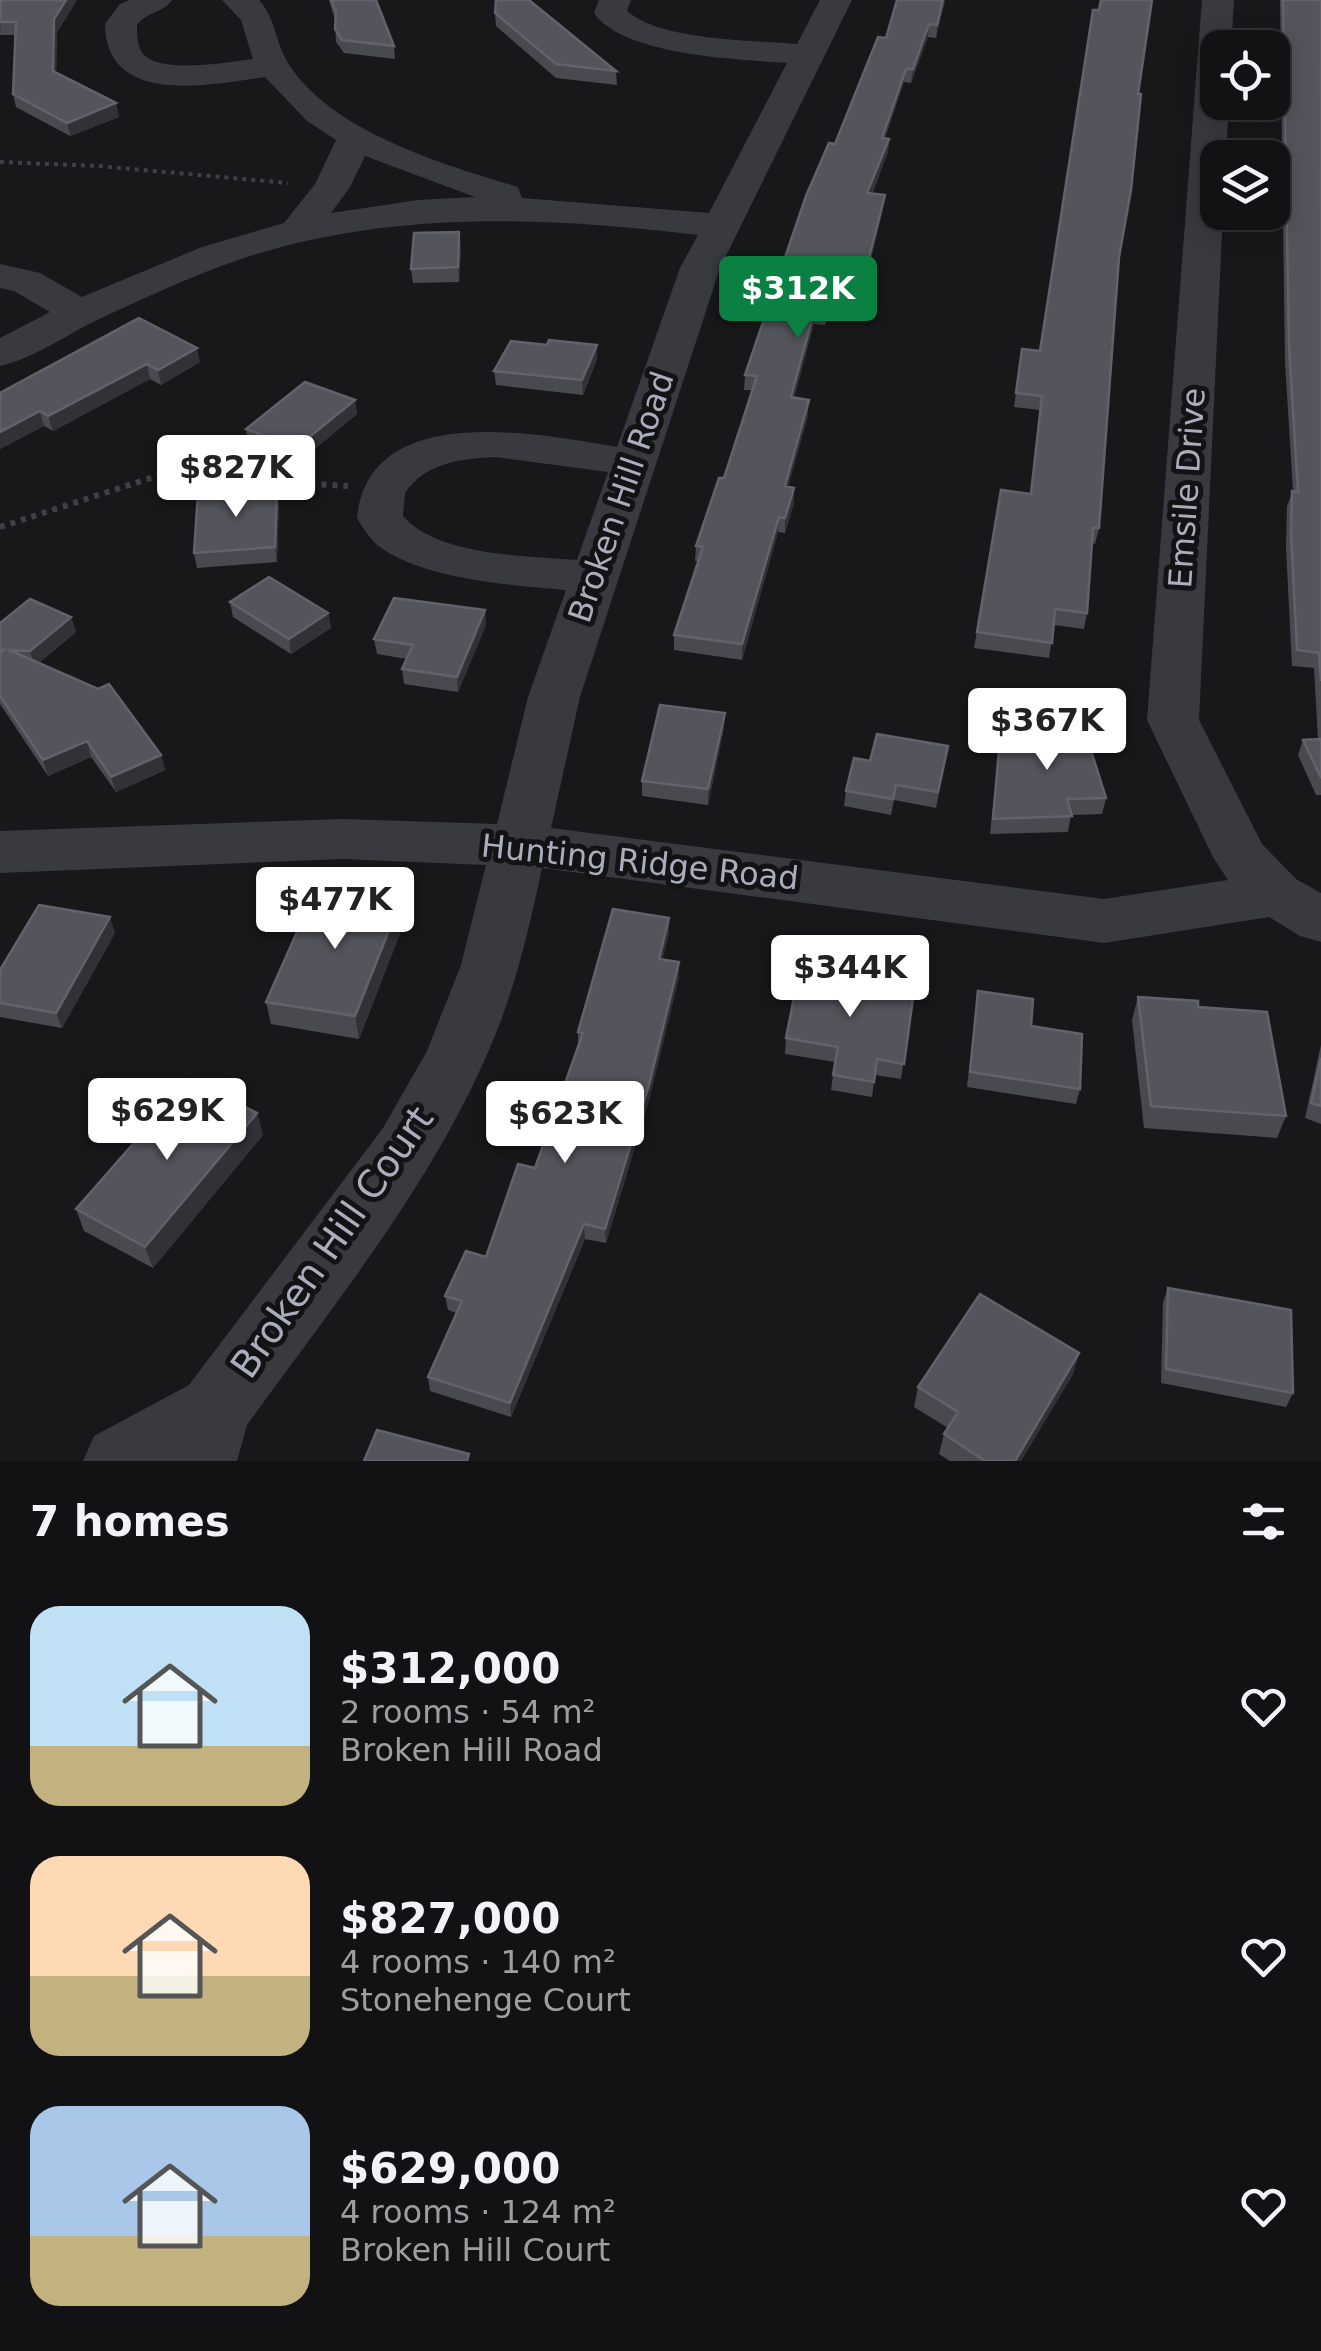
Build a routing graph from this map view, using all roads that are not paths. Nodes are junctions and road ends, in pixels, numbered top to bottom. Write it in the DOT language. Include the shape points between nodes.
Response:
graph roads {
  1 [pos="156,0"];
  2 [pos="238,0"];
  3 [pos="615,0"];
  4 [pos="836,0"];
  5 [pos="1218,0"];
  6 [pos="808,56"];
  7 [pos="273,66"];
  8 [pos="356,136"];
  9 [pos="550,207"];
  10 [pos="719,226"];
  11 [pos="298,230"];
  12 [pos="0,276"];
  13 [pos="80,313"];
  14 [pos="0,354"];
  15 [pos="633,463"];
  16 [pos="593,577"];
  17 [pos="518,845"];
  18 [pos="0,852"];
  19 [pos="1298,907"];
  20 [pos="207,1435"];
  21 [pos="120,1461"];
  1 -- 7 [label="street" via="120,24 127,56 138,66 172,74"];
  2 -- 7 [label="street" via="257,18"];
  3 -- 6 [label="street" via="610,13 633,31"];
  4 -- 6 [label="street, Broken Hill Road"];
  5 -- 19 [label="street, Emsile Drive" via="1172,720 1240,856"];
  6 -- 10 [label="street, Broken Hill Road"];
  7 -- 8 [label="street" via="298,95"];
  8 -- 9 [label="street" via="426,168"];
  8 -- 11 [label="street" via="332,187"];
  9 -- 10 [label="street"];
  9 -- 11 [label="street" via="412,211"];
  10 -- 15 [label="street, Broken Hill Road"];
  11 -- 13 [label="street" via="183,267"];
  12 -- 13 [label="street" via="26,280"];
  13 -- 14 [label="street"];
  15 -- 16 [label="street, Broken Hill Road"];
  15 -- 16 [label="street" via="474,445 415,460 384,490 380,514 394,536 422,552"];
  16 -- 17 [label="street, Broken Hill Road" via="554,697"];
  17 -- 18 [label="street, Hunting Ridge Road" via="342,840"];
  17 -- 19 [label="street, Hunting Ridge Road" via="1104,921"];
  17 -- 20 [label="street, Broken Hill Court" via="491,965 455,1058 406,1148"];
  20 -- 21 [label="street, Broken Hill Court"];
}
